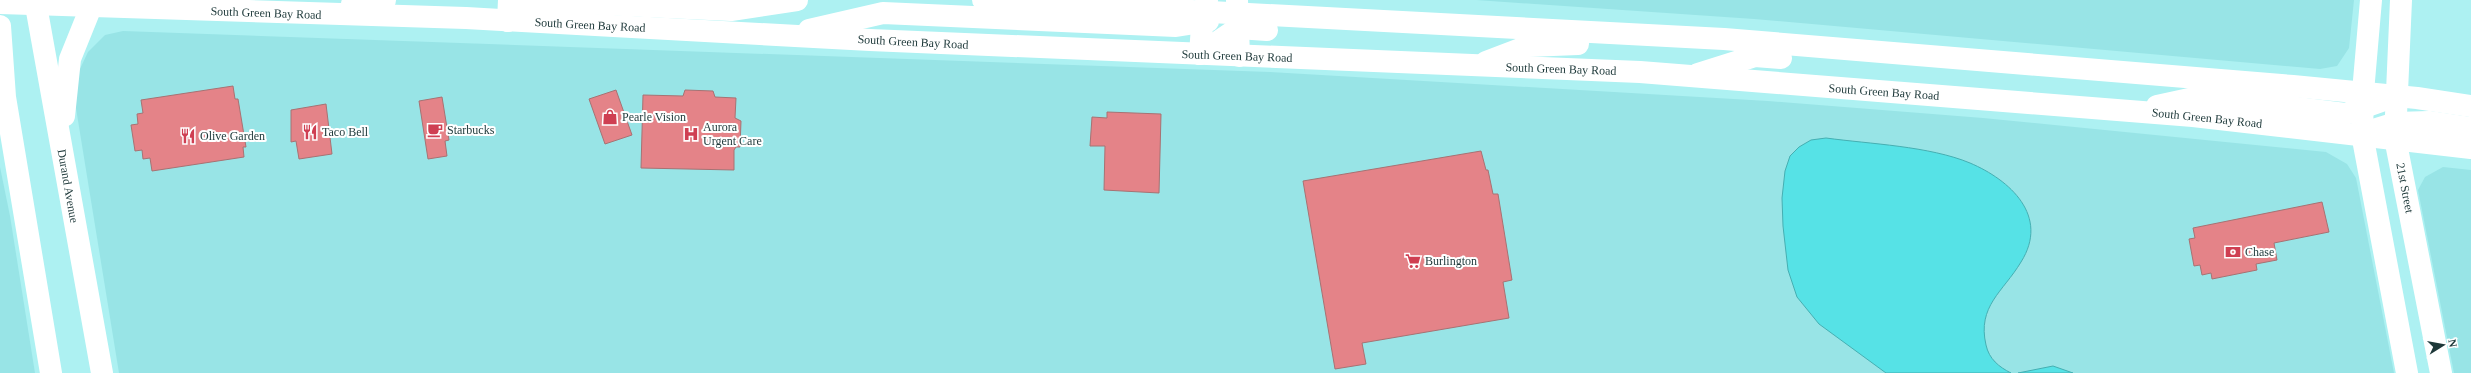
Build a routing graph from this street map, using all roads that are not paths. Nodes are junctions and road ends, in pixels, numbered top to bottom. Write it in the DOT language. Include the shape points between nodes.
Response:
graph roads {
  1 [pos="385,0"];
  2 [pos="538,0"];
  3 [pos="797,0"];
  4 [pos="984,0"];
  5 [pos="2371,0"];
  6 [pos="2401,0"];
  7 [pos="35,2"];
  8 [pos="0,3"];
  9 [pos="91,7"];
  10 [pos="508,10"];
  11 [pos="1204,11"];
  12 [pos="286,13"];
  13 [pos="1238,14"];
  14 [pos="537,23"];
  15 [pos="0,26"];
  16 [pos="784,36"];
  17 [pos="1724,40"];
  18 [pos="1200,54"];
  19 [pos="1239,56"];
  20 [pos="1990,61"];
  21 [pos="1478,66"];
  22 [pos="1690,76"];
  23 [pos="3,94"];
  24 [pos="2397,96"];
  25 [pos="2363,101"];
  26 [pos="2471,106"];
  27 [pos="2132,111"];
  28 [pos="2471,128"];
  29 [pos="2395,130"];
  30 [pos="2362,134"];
  31 [pos="61,145"];
  32 [pos="2471,148"];
  33 [pos="51,373"];
  34 [pos="102,373"];
  35 [pos="2407,373"];
  36 [pos="2441,373"];
  1 -- 12 [label="main road"];
  2 -- 3 [label="main road" via="731,10"];
  2 -- 10 [label="main road"];
  2 -- 14 [label="main road"];
  4 -- 11 [label="main road"];
  5 -- 25 [label="main road"];
  6 -- 24 [label="main road, 21st Street"];
  7 -- 8 [label="main road, South Green Bay Road"];
  7 -- 9 [label="main road, South Green Bay Road"];
  7 -- 31 [label="main road, Durand Avenue"];
  9 -- 12 [label="main road, South Green Bay Road"];
  9 -- 31 [label="main road" via="70,59"];
  10 -- 12 [label="main road, South Green Bay Road"];
  10 -- 14 [label="main road, South Green Bay Road"];
  11 -- 13 [label="main road"];
  11 -- 16 [label="main road" via="1176,26 883,13"];
  11 -- 18 [label="main road"];
  13 -- 17 [label="main road" via="1439,37 1523,28"];
  13 -- 18 [label="main road"];
  13 -- 19 [label="main road"];
  14 -- 16 [label="main road, South Green Bay Road"];
  15 -- 23 [label="main road"];
  16 -- 18 [label="main road, South Green Bay Road"];
  17 -- 20 [label="main road"];
  17 -- 21 [label="main road" via="1689,49 1582,44 1528,46"];
  18 -- 19 [label="main road, South Green Bay Road"];
  19 -- 21 [label="main road, South Green Bay Road"];
  20 -- 22 [label="main road" via="1895,68 1755,56"];
  20 -- 25 [label="main road"];
  21 -- 22 [label="main road, South Green Bay Road"];
  22 -- 27 [label="main road, South Green Bay Road"];
  23 -- 33 [label="main road"];
  24 -- 25 [label="main road"];
  24 -- 26 [label="main road"];
  24 -- 29 [label="main road, 21st Street"];
  25 -- 27 [label="main road" via="2345,114 2202,96"];
  25 -- 30 [label="main road"];
  27 -- 30 [label="main road, South Green Bay Road"];
  28 -- 29 [label="main road" via="2429,122"];
  29 -- 30 [label="main road"];
  29 -- 32 [label="main road"];
  29 -- 36 [label="main road, 21st Street"];
  30 -- 35 [label="main road"];
  31 -- 34 [label="main road, Durand Avenue"];
}
